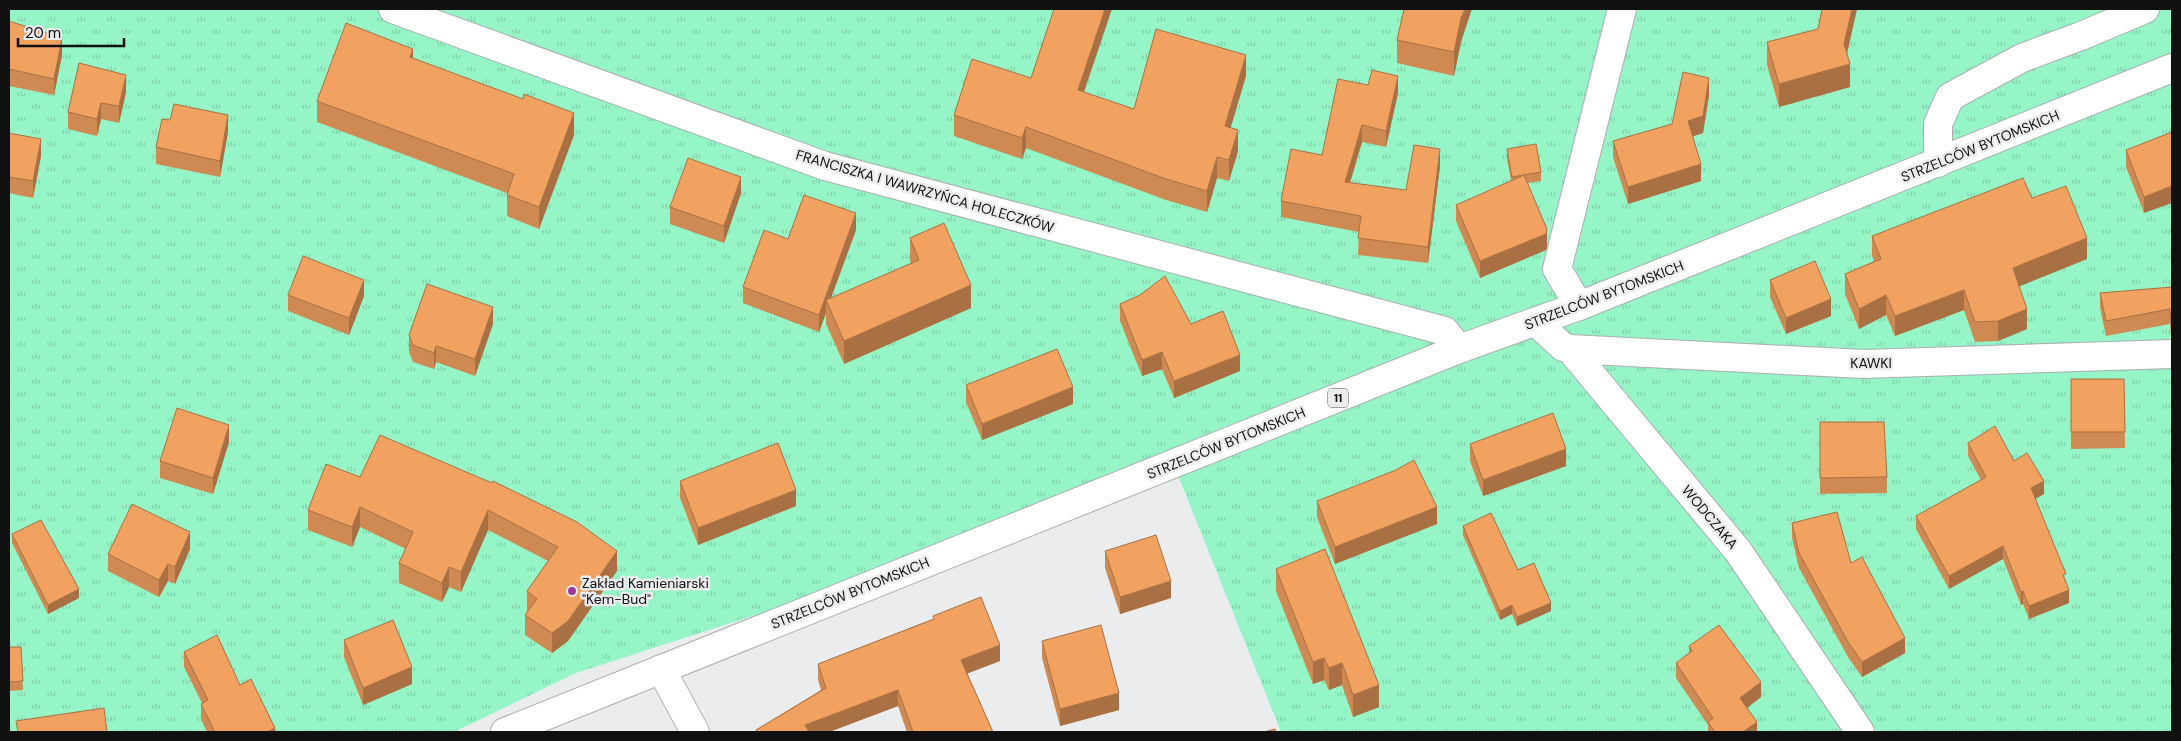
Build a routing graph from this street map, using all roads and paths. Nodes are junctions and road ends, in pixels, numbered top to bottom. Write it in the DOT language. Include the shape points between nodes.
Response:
graph roads {
  1 [pos="394,9"];
  2 [pos="1622,9"];
  3 [pos="2145,9"];
  4 [pos="2172,68"];
  5 [pos="1938,163"];
  6 [pos="1579,306"];
  7 [pos="1536,322"];
  8 [pos="1459,349"];
  9 [pos="1570,350"];
  10 [pos="2172,354"];
  11 [pos="661,670"];
  12 [pos="505,732"];
  13 [pos="695,732"];
  14 [pos="1860,732"];
  1 -- 8 [label="main road, FRANCISZKA I WAWRZYŃCA HOLECZKÓW" via="825,166 1445,331"];
  2 -- 6 [label="main road" via="1557,269"];
  3 -- 5 [label="main road" via="2022,58 1950,97 1938,124"];
  4 -- 5 [label="main road, STRZELCÓW BYTOMSKICH / 11"];
  5 -- 6 [label="main road, STRZELCÓW BYTOMSKICH / 11"];
  6 -- 7 [label="main road, STRZELCÓW BYTOMSKICH / 11"];
  7 -- 8 [label="main road, STRZELCÓW BYTOMSKICH / 11"];
  7 -- 9 [label="main road, WODCZAKA" via="1562,347"];
  8 -- 11 [label="main road, STRZELCÓW BYTOMSKICH / 11"];
  9 -- 10 [label="main road, KAWKI" via="1864,364"];
  9 -- 14 [label="main road, WODCZAKA" via="1738,551"];
  11 -- 12 [label="main road, STRZELCÓW BYTOMSKICH / 11"];
  11 -- 13 [label="main road"];
}
